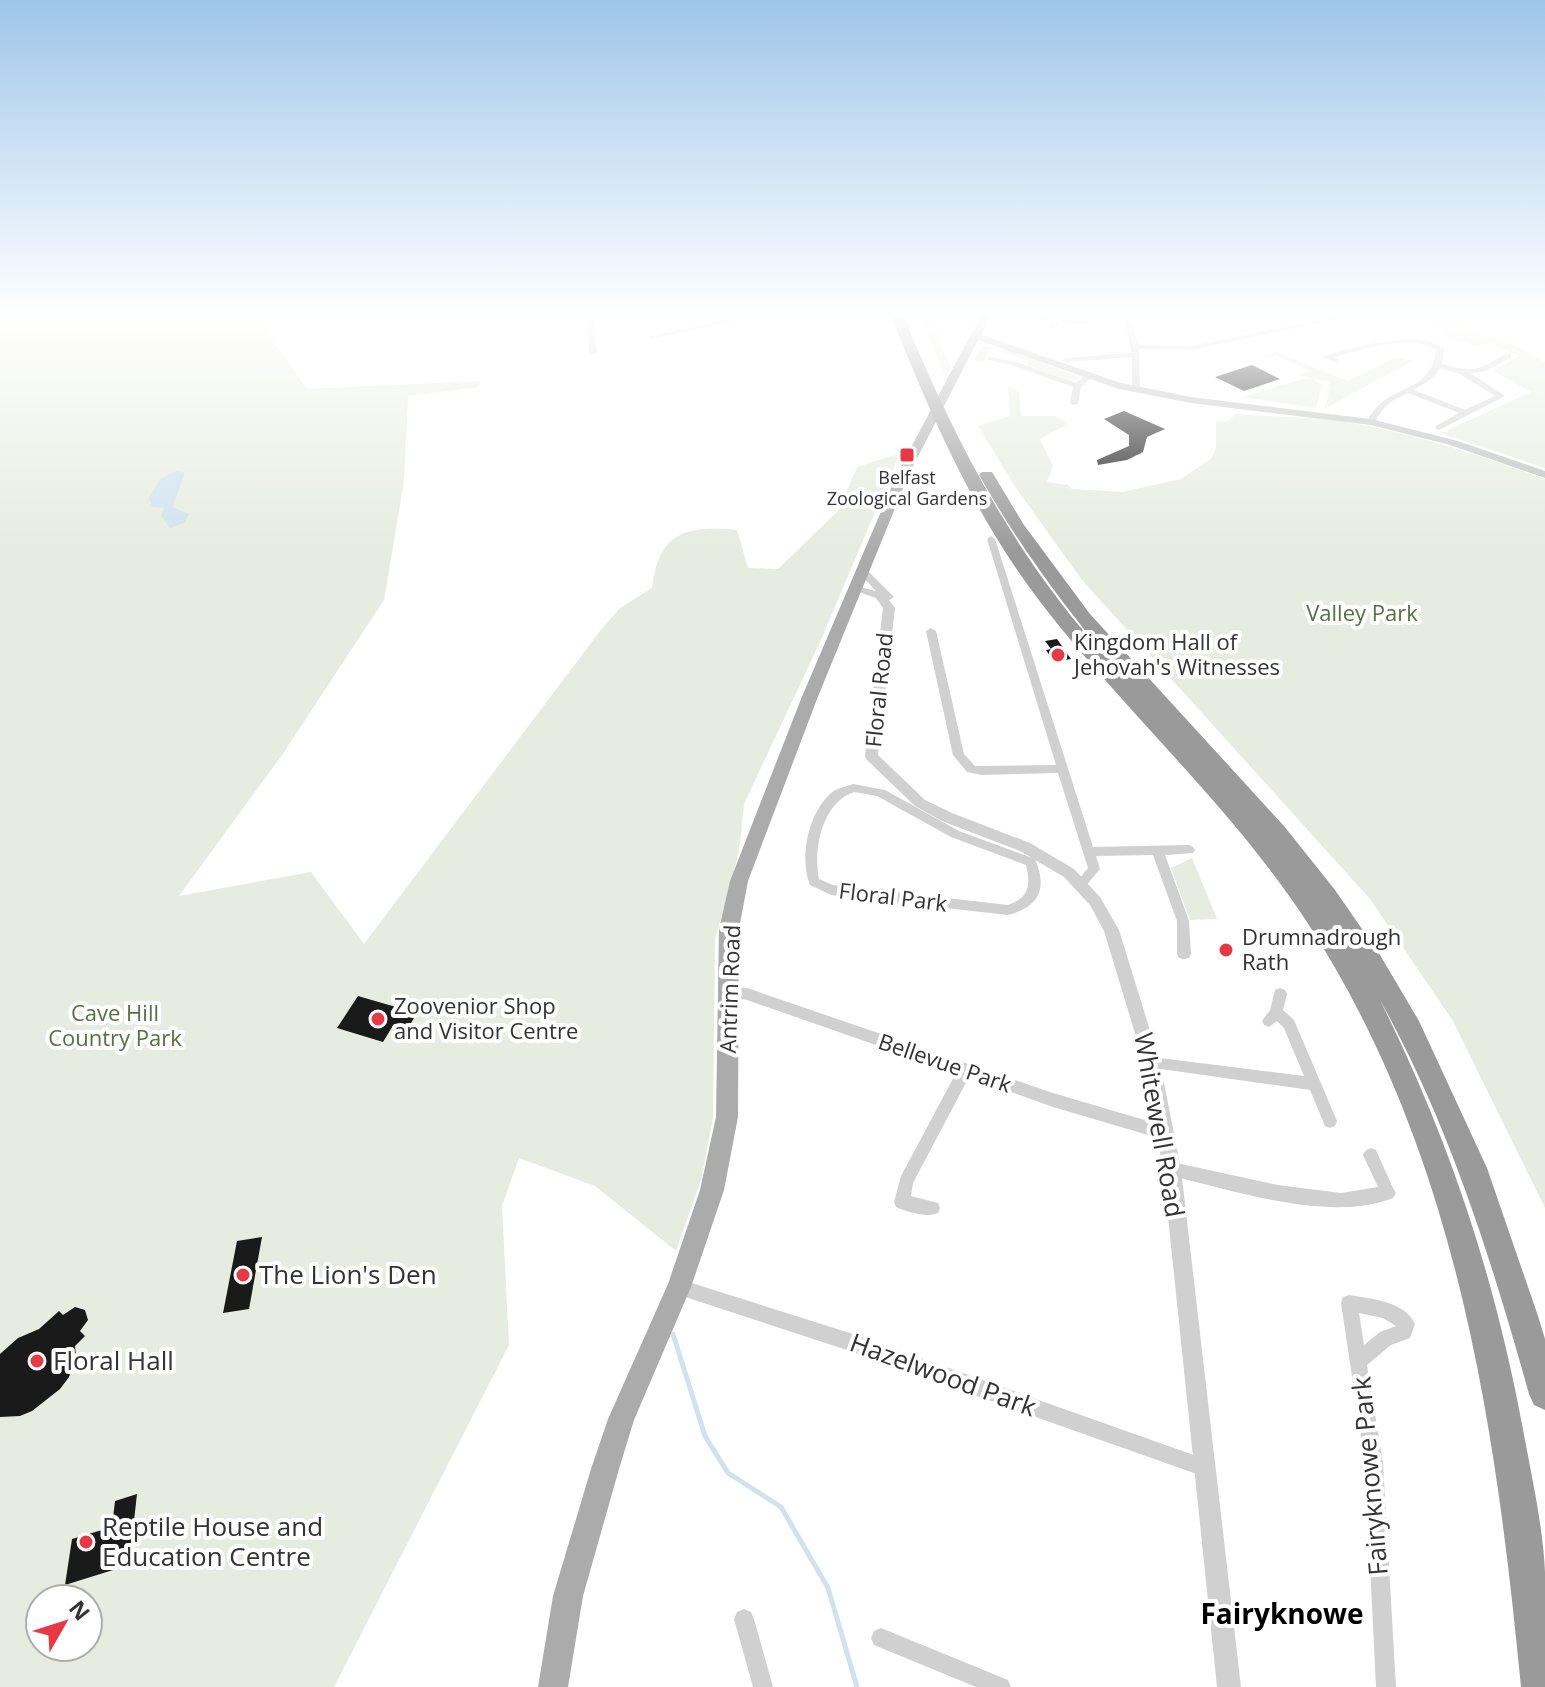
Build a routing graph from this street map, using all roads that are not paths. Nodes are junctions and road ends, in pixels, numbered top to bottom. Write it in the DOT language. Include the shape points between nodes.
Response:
graph roads {
  1 [pos="933,394"];
  2 [pos="947,394"];
  3 [pos="949,394"];
  4 [pos="1076,394"];
  5 [pos="1157,394"];
  6 [pos="1403,394"];
  7 [pos="1416,394"];
  8 [pos="1497,394"];
  9 [pos="1074,403"];
  10 [pos="1465,413"];
  11 [pos="1372,419"];
  12 [pos="1439,428"];
  13 [pos="1545,475"];
  14 [pos="991,539"];
  15 [pos="859,580"];
  16 [pos="1008,592"];
  17 [pos="1023,592"];
  18 [pos="931,631"];
  19 [pos="1061,769"];
  20 [pos="982,838"];
  21 [pos="1189,850"];
  22 [pos="1157,851"];
  23 [pos="1089,852"];
  24 [pos="1081,884"];
  25 [pos="1184,954"];
  26 [pos="727,992"];
  27 [pos="1280,994"];
  28 [pos="1152,1063"];
  29 [pos="965,1070"];
  30 [pos="1314,1084"];
  31 [pos="1330,1121"];
  32 [pos="1165,1133"];
  33 [pos="1371,1155"];
  34 [pos="1172,1169"];
  35 [pos="932,1208"];
  36 [pos="679,1287"];
  37 [pos="1359,1361"];
  38 [pos="1545,1394"];
  39 [pos="1205,1468"];
  40 [pos="744,1619"];
  41 [pos="881,1638"];
  42 [pos="553,1687"];
  43 [pos="763,1687"];
  44 [pos="1001,1687"];
  45 [pos="1229,1687"];
  46 [pos="1386,1687"];
  47 [pos="1540,1687"];
  1 -- 47 [label="highway" via="965,465 1027,573 1274,859 1348,966 1405,1072 1433,1138 1498,1373 1527,1557"];
  2 -- 15 [label="main road, Antrim Road" via="903,474"];
  3 -- 38 [label="highway" via="998,497 1046,572 1303,866 1349,926 1408,1022 1501,1237"];
  4 -- 9 [label="street"];
  5 -- 11 [label="main road"];
  6 -- 11 [label="street" via="1382,404"];
  7 -- 10 [label="street"];
  8 -- 10 [label="street" via="1501,396"];
  10 -- 12 [label="street"];
  11 -- 13 [label="main road"];
  14 -- 16 [label="street"];
  15 -- 20 [label="street, Floral Road" via="888,601 869,753 920,803"];
  15 -- 26 [label="main road, Antrim Road" via="739,881 729,929"];
  16 -- 17 [label="street"];
  16 -- 19 [label="street"];
  18 -- 19 [label="street" via="965,763 982,771"];
  19 -- 23 [label="street"];
  20 -- 20 [label="street, Floral Park" via="1031,862 1037,879 1033,898 1024,907 1008,910 831,890 814,882 809,869 824,812 835,796 853,788 889,794 930,821"];
  20 -- 24 [label="street, Floral Road" via="1046,858"];
  21 -- 22 [label="street"];
  22 -- 23 [label="street"];
  22 -- 25 [label="street" via="1183,921"];
  23 -- 24 [label="street" via="1094,869"];
  24 -- 28 [label="street, Whitewell Road" via="1111,930"];
  26 -- 29 [label="street, Bellevue Park" via="747,994"];
  26 -- 36 [label="main road, Antrim Road" via="725,1129 712,1190"];
  27 -- 30 [label="street" via="1273,1017 1289,1024"];
  28 -- 30 [label="street"];
  28 -- 32 [label="street, Whitewell Road"];
  29 -- 32 [label="street, Bellevue Park"];
  29 -- 35 [label="street" via="906,1181 902,1202"];
  30 -- 31 [label="street"];
  32 -- 34 [label="street, Whitewell Road"];
  33 -- 34 [label="street" via="1388,1193 1341,1201"];
  34 -- 39 [label="street, Whitewell Road"];
  36 -- 39 [label="street, Hazelwood Park"];
  36 -- 42 [label="main road, Antrim Road" via="621,1419 605,1469 568,1596"];
  37 -- 46 [label="street, Fairyknowe Park" via="1374,1463"];
  39 -- 45 [label="street, Whitewell Road"];
  40 -- 43 [label="street"];
  41 -- 44 [label="street"];
}
